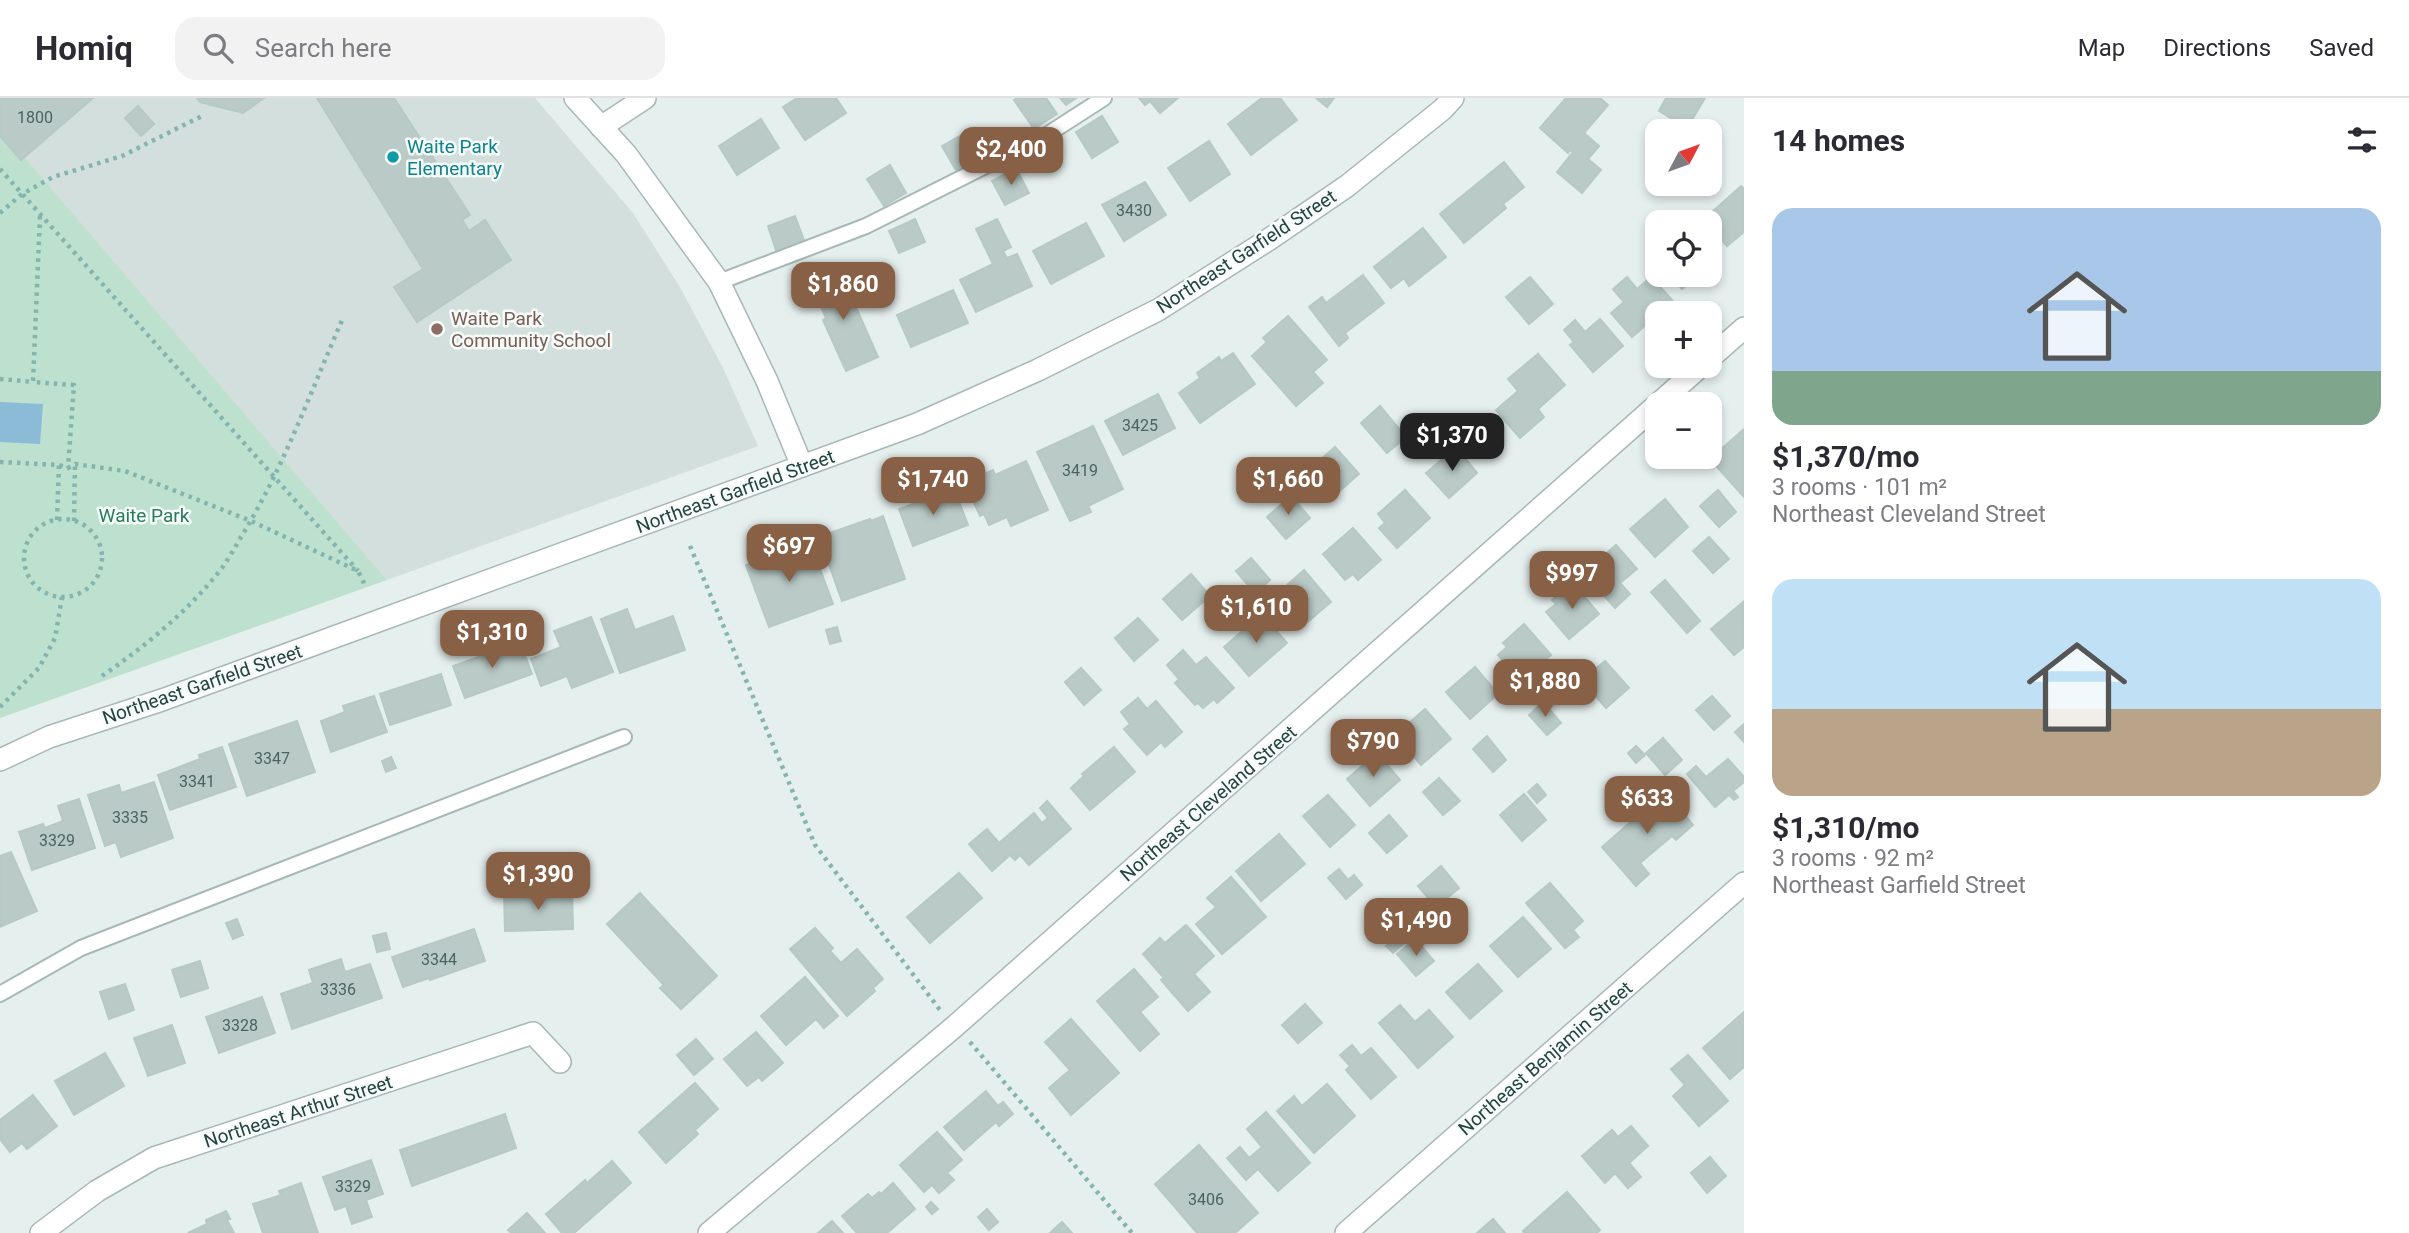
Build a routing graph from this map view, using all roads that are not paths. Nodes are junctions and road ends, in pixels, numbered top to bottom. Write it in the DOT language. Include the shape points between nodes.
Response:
graph roads {
  1 [pos="575,98"];
  2 [pos="645,98"];
  3 [pos="1104,98"];
  4 [pos="1453,98"];
  5 [pos="601,127"];
  6 [pos="719,282"];
  7 [pos="1744,328"];
  8 [pos="1722,347"];
  9 [pos="1686,378"];
  10 [pos="802,466"];
  11 [pos="624,737"];
  12 [pos="0,760"];
  13 [pos="1744,883"];
  14 [pos="0,994"];
  15 [pos="560,1062"];
  16 [pos="41,1233"];
  17 [pos="709,1233"];
  18 [pos="1346,1233"];
  1 -- 5 [label="street"];
  2 -- 5 [label="street"];
  3 -- 6 [label="lane" via="1045,136 866,226"];
  4 -- 10 [label="street, Northeast Garfield Street" via="1347,186 1158,310 917,424"];
  5 -- 6 [label="street" via="626,154"];
  6 -- 10 [label="street" via="768,381"];
  7 -- 8 [label="street"];
  9 -- 17 [label="street, Northeast Cleveland Street" via="954,1027"];
  10 -- 12 [label="street, Northeast Garfield Street" via="49,737"];
  11 -- 14 [label="lane" via="81,948"];
  13 -- 18 [label="street, Northeast Benjamin Street"];
  15 -- 16 [label="street, Northeast Arthur Street" via="533,1033 493,1046 154,1158 97,1191"];
}
